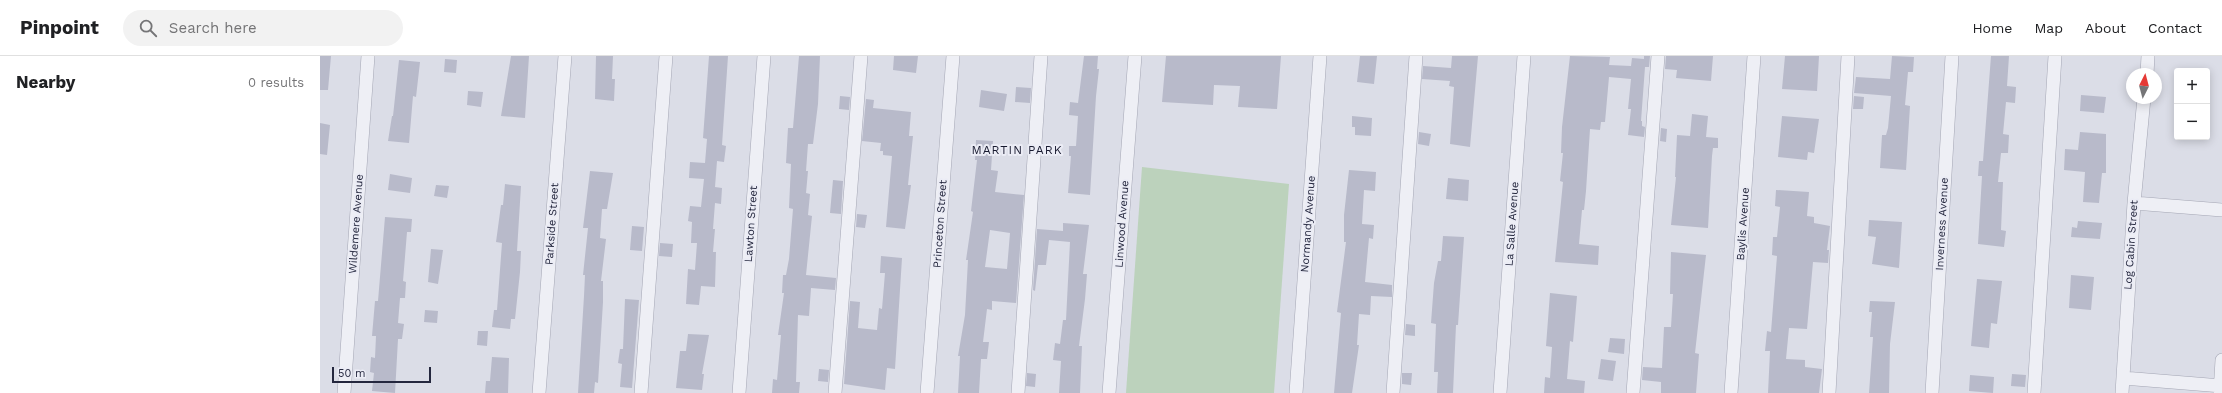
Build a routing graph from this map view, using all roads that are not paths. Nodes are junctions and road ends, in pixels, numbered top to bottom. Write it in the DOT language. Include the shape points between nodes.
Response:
graph roads {
  1 [pos="368,56"];
  2 [pos="565,56"];
  3 [pos="666,56"];
  4 [pos="764,56"];
  5 [pos="861,56"];
  6 [pos="953,56"];
  7 [pos="1041,56"];
  8 [pos="1135,56"];
  9 [pos="1320,56"];
  10 [pos="1416,56"];
  11 [pos="1524,56"];
  12 [pos="1658,56"];
  13 [pos="1754,56"];
  14 [pos="1848,56"];
  15 [pos="1952,56"];
  16 [pos="2055,56"];
  17 [pos="2148,56"];
  18 [pos="2147,68"];
  19 [pos="2143,104"];
  20 [pos="2134,203"];
  21 [pos="2222,210"];
  22 [pos="2222,360"];
  23 [pos="2123,378"];
  24 [pos="2221,388"];
  25 [pos="344,393"];
  26 [pos="539,393"];
  27 [pos="641,393"];
  28 [pos="739,393"];
  29 [pos="835,393"];
  30 [pos="927,393"];
  31 [pos="1018,393"];
  32 [pos="1109,393"];
  33 [pos="1296,393"];
  34 [pos="1393,393"];
  35 [pos="1500,393"];
  36 [pos="1633,393"];
  37 [pos="1731,393"];
  38 [pos="1829,393"];
  39 [pos="1932,393"];
  40 [pos="2034,393"];
  41 [pos="2122,393"];
  1 -- 25 [label="street, Wildemere Avenue"];
  2 -- 26 [label="street, Parkside Street"];
  3 -- 27 [label="street"];
  4 -- 28 [label="street, Lawton Street"];
  5 -- 29 [label="street"];
  6 -- 30 [label="street, Princeton Street"];
  7 -- 31 [label="street"];
  8 -- 32 [label="street, Linwood Avenue"];
  9 -- 33 [label="street, Normandy Avenue"];
  10 -- 34 [label="street"];
  11 -- 35 [label="street, La Salle Avenue"];
  12 -- 36 [label="street"];
  13 -- 37 [label="street, Baylis Avenue"];
  14 -- 38 [label="street"];
  15 -- 39 [label="street, Inverness Avenue"];
  16 -- 40 [label="street"];
  17 -- 18 [label="street"];
  19 -- 20 [label="street, Log Cabin Street"];
  20 -- 21 [label="street"];
  20 -- 23 [label="street, Log Cabin Street"];
  22 -- 24 [label="street"];
  23 -- 24 [label="street"];
  23 -- 41 [label="street, Log Cabin Street"];
}
